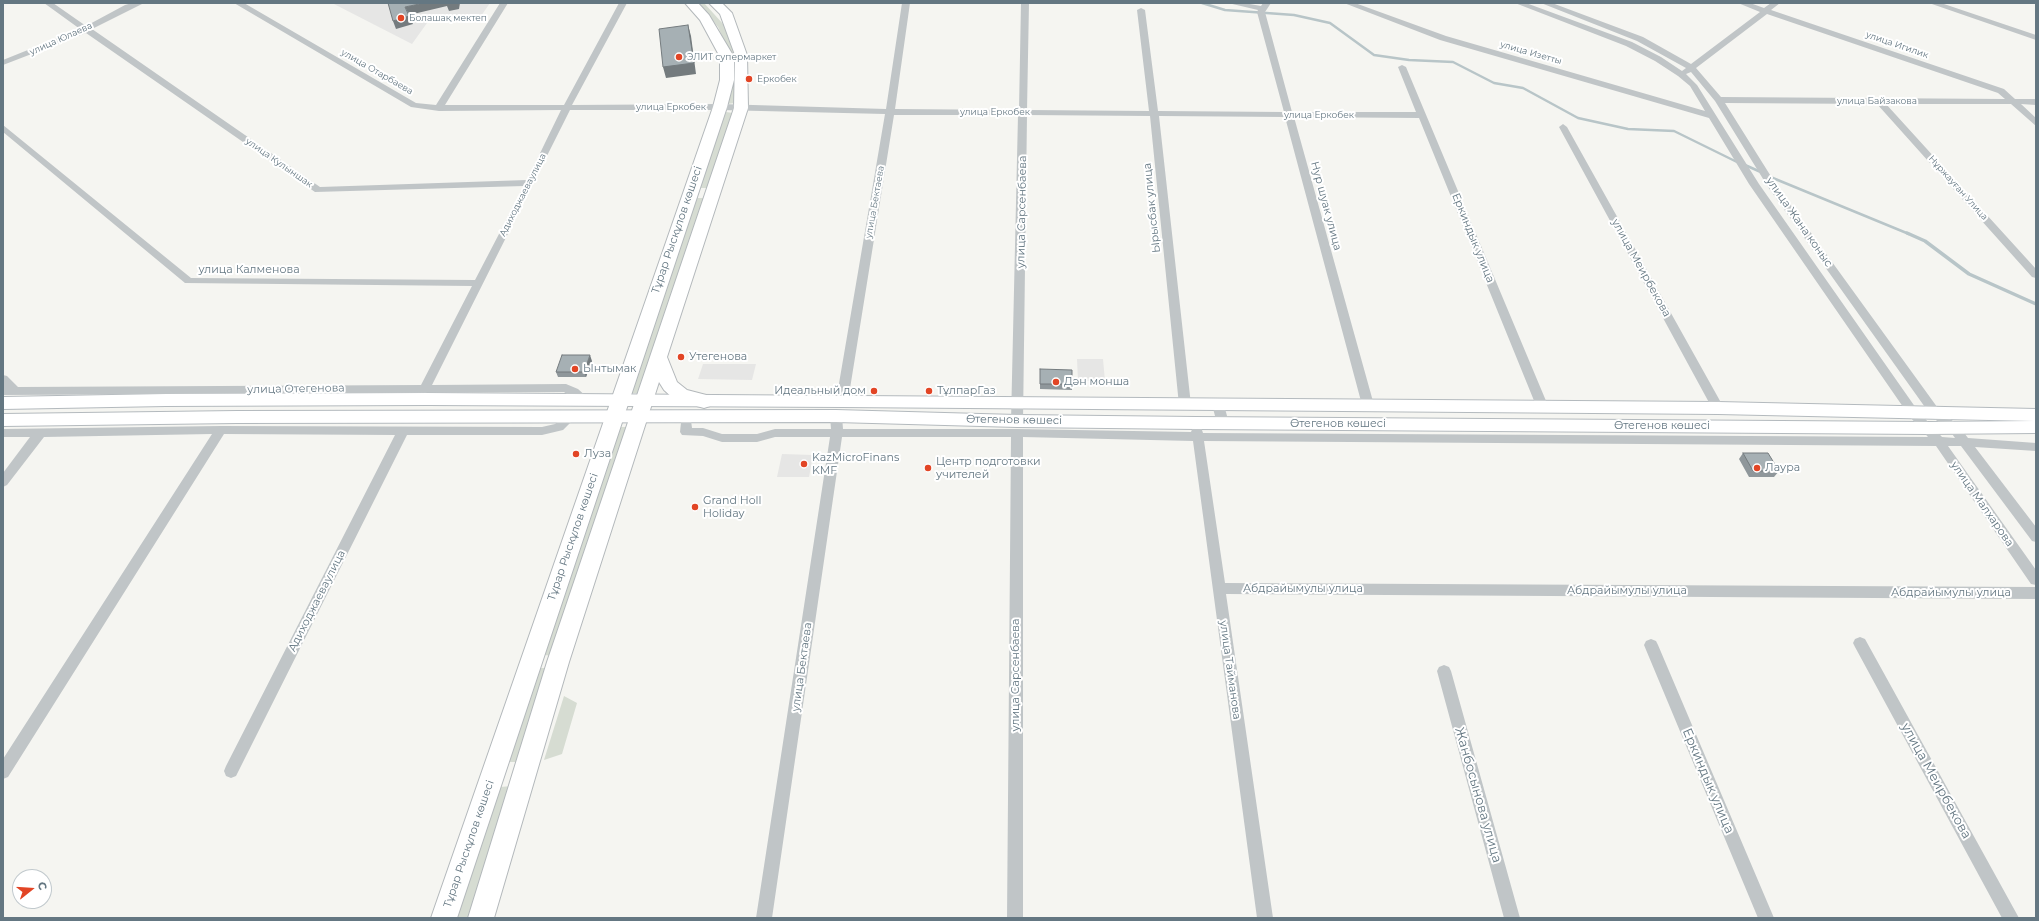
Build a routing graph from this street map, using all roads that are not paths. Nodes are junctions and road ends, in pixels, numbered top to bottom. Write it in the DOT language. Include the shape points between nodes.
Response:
graph roads {
  1 [pos="48,3"];
  2 [pos="140,3"];
  3 [pos="238,3"];
  4 [pos="504,3"];
  5 [pos="622,3"];
  6 [pos="691,3"];
  7 [pos="715,3"];
  8 [pos="906,3"];
  9 [pos="1025,3"];
  10 [pos="1232,3"];
  11 [pos="1348,3"];
  12 [pos="1519,3"];
  13 [pos="1545,3"];
  14 [pos="1742,3"];
  15 [pos="1776,3"];
  16 [pos="1933,3"];
  17 [pos="1264,8"];
  18 [pos="1141,10"];
  19 [pos="1766,12"];
  20 [pos="85,29"];
  21 [pos="1629,35"];
  22 [pos="2036,38"];
  23 [pos="1625,43"];
  24 [pos="3,63"];
  25 [pos="1402,67"];
  26 [pos="1692,68"];
  27 [pos="1681,74"];
  28 [pos="1719,100"];
  29 [pos="1880,102"];
  30 [pos="2014,102"];
  31 [pos="2036,102"];
  32 [pos="567,107"];
  33 [pos="720,107"];
  34 [pos="439,108"];
  35 [pos="741,108"];
  36 [pos="890,112"];
  37 [pos="1024,113"];
  38 [pos="1154,114"];
  39 [pos="1289,114"];
  40 [pos="1422,115"];
  41 [pos="1712,116"];
  42 [pos="2036,123"];
  43 [pos="1564,127"];
  44 [pos="3,128"];
  45 [pos="530,183"];
  46 [pos="691,191"];
  47 [pos="714,191"];
  48 [pos="2036,275"];
  49 [pos="478,283"];
  50 [pos="659,358"];
  51 [pos="3,378"];
  52 [pos="425,388"];
  53 [pos="3,391"];
  54 [pos="15,391"];
  55 [pos="584,401"];
  56 [pos="704,401"];
  57 [pos="3,403"];
  58 [pos="1018,403"];
  59 [pos="1185,405"];
  60 [pos="1218,405"];
  61 [pos="1368,405"];
  62 [pos="643,408"];
  63 [pos="1543,408"];
  64 [pos="1718,408"];
  65 [pos="616,409"];
  66 [pos="839,409"];
  67 [pos="1914,414"];
  68 [pos="1936,414"];
  69 [pos="2036,415"];
  70 [pos="571,416"];
  71 [pos="686,416"];
  72 [pos="3,420"];
  73 [pos="1223,423"];
  74 [pos="1017,427"];
  75 [pos="2036,427"];
  76 [pos="1927,428"];
  77 [pos="1954,428"];
  78 [pos="221,430"];
  79 [pos="1197,430"];
  80 [pos="403,431"];
  81 [pos="3,433"];
  82 [pos="40,433"];
  83 [pos="837,433"];
  84 [pos="1939,442"];
  85 [pos="1965,442"];
  86 [pos="2036,447"];
  87 [pos="3,482"];
  88 [pos="2036,537"];
  89 [pos="2036,580"];
  90 [pos="1219,588"];
  91 [pos="2036,593"];
  92 [pos="1860,643"];
  93 [pos="1651,645"];
  94 [pos="530,662"];
  95 [pos="558,662"];
  96 [pos="1444,671"];
  97 [pos="526,770"];
  98 [pos="231,771"];
  99 [pos="3,772"];
  100 [pos="493,772"];
  101 [pos="444,918"];
  102 [pos="482,918"];
  103 [pos="764,918"];
  104 [pos="1015,918"];
  105 [pos="1265,918"];
  106 [pos="1512,918"];
  107 [pos="1766,918"];
  108 [pos="2011,918"];
  1 -- 20 [label="street, улица Кулыншак"];
  2 -- 20 [label="street, улица Юлаева"];
  3 -- 34 [label="street, улица Отарбаева" via="414,106"];
  4 -- 34 [label="street"];
  5 -- 32 [label="street, Адиходжаеваулица"];
  6 -- 33 [label="main road, Тұрар Рыскұлов көшесі" via="705,18 727,57 727,80"];
  7 -- 35 [label="main road, Тұрар Рыскұлов көшесі" via="726,13 741,55"];
  8 -- 36 [label="street, улица Бектаева"];
  9 -- 37 [label="street, улица Сарсенбаева"];
  10 -- 17 [label="street"];
  11 -- 41 [label="street, улица Изетты" via="1443,38"];
  12 -- 23 [label="street, улица Жана коныс"];
  13 -- 21 [label="street, улица Жана коныс"];
  14 -- 19 [label="street, улица Игилик"];
  15 -- 19 [label="street"];
  16 -- 22 [label="street"];
  17 -- 39 [label="street, Нур шуак улица"];
  18 -- 38 [label="street, Ырысбак улица"];
  19 -- 26 [label="street"];
  19 -- 30 [label="street, улица Игилик" via="2001,91"];
  20 -- 24 [label="street, улица Юлаева"];
  20 -- 45 [label="street, улица Кулыншак" via="318,190"];
  21 -- 23 [label="street"];
  21 -- 26 [label="street, улица Жана коныс" via="1668,52"];
  23 -- 27 [label="street, улица Жана коныс"];
  25 -- 40 [label="street, Еркиндык улица"];
  26 -- 27 [label="street"];
  26 -- 28 [label="street, улица Жана коныс"];
  27 -- 41 [label="street, улица Жана коныс" via="1693,85"];
  28 -- 29 [label="street, улица Байзакова"];
  28 -- 68 [label="street, улица Жана коныс" via="1773,187"];
  29 -- 30 [label="street, улица Байзакова"];
  29 -- 48 [label="street, Нұржауған Улица"];
  30 -- 31 [label="street, улица Байзакова"];
  30 -- 42 [label="street, улица Игилик"];
  32 -- 33 [label="street, улица Еркобек"];
  32 -- 34 [label="street, улица Отарбаева"];
  32 -- 45 [label="street, Адиходжаеваулица"];
  33 -- 35 [label="street, улица Еркобек"];
  33 -- 46 [label="main road, Тұрар Рыскұлов көшесі"];
  35 -- 36 [label="street, улица Еркобек"];
  35 -- 47 [label="main road, Тұрар Рыскұлов көшесі"];
  36 -- 37 [label="street, улица Еркобек"];
  36 -- 66 [label="street, улица Бектаева"];
  37 -- 38 [label="street, улица Еркобек"];
  37 -- 58 [label="street, улица Сарсенбаева"];
  38 -- 39 [label="street, улица Еркобек"];
  38 -- 59 [label="street, Ырысбак улица"];
  39 -- 40 [label="street, улица Еркобек"];
  39 -- 61 [label="street, Нур шуак улица"];
  40 -- 63 [label="street, Еркиндык улица"];
  41 -- 67 [label="street, улица Жана коныс" via="1754,184"];
  43 -- 64 [label="street, улица Меирбекова"];
  44 -- 49 [label="street, улица Калменова" via="189,281"];
  45 -- 49 [label="street, Адиходжаеваулица"];
  46 -- 47 [label="main road"];
  46 -- 65 [label="main road, Тұрар Рыскұлов көшесі"];
  47 -- 50 [label="main road, Тұрар Рыскұлов көшесі"];
  49 -- 52 [label="street, Адиходжаеваулица"];
  50 -- 56 [label="main road" via="670,386 681,395"];
  50 -- 62 [label="main road, Тұрар Рыскұлов көшесі"];
  51 -- 54 [label="street"];
  52 -- 54 [label="street, улица Отегенова"];
  52 -- 55 [label="street, улица Отегенова" via="566,388"];
  53 -- 54 [label="street, улица Отегенова"];
  55 -- 57 [label="main road, улица Отегенова" via="190,400"];
  55 -- 65 [label="main road, улица Отегенова"];
  56 -- 62 [label="main road, Өтегенов көшесі"];
  56 -- 66 [label="main road, Өтегенов көшесі"];
  58 -- 59 [label="main road, Өтегенов көшесі"];
  58 -- 66 [label="main road, Өтегенов көшесі"];
  58 -- 74 [label="street, улица Сарсенбаева"];
  59 -- 60 [label="main road, Өтегенов көшесі"];
  60 -- 61 [label="main road, Өтегенов көшесі"];
  60 -- 73 [label="street"];
  61 -- 63 [label="main road, Өтегенов көшесі"];
  62 -- 65 [label="main road"];
  62 -- 71 [label="main road, Өтегенов көшесі"];
  62 -- 95 [label="main road, Тұрар Рыскұлов көшесі"];
  63 -- 64 [label="main road, Өтегенов көшесі"];
  64 -- 67 [label="main road, Өтегенов көшесі"];
  65 -- 70 [label="main road"];
  65 -- 94 [label="main road, Тұрар Рыскұлов көшесі"];
  66 -- 71 [label="main road, Өтегенов көшесі"];
  66 -- 74 [label="main road, Өтегенов көшесі"];
  66 -- 83 [label="street, улица Бектаева"];
  67 -- 68 [label="main road, Өтегенов көшесі"];
  67 -- 76 [label="street, улица Жана коныс"];
  68 -- 69 [label="main road, Өтегенов көшесі"];
  68 -- 77 [label="street, улица Жана коныс"];
  70 -- 72 [label="main road"];
  70 -- 80 [label="street" via="559,427 542,431"];
  71 -- 83 [label="street" via="686,432 703,432 722,438 757,438 775,433"];
  73 -- 76 [label="main road, Өтегенов көшесі"];
  73 -- 79 [label="main road, Өтегенов көшесі"];
  74 -- 79 [label="main road, Өтегенов көшесі"];
  74 -- 83 [label="street"];
  74 -- 104 [label="street, улица Сарсенбаева"];
  75 -- 77 [label="main road, Өтегенов көшесі"];
  76 -- 77 [label="main road, Өтегенов көшесі"];
  76 -- 84 [label="street, улица Малхарова"];
  77 -- 85 [label="street, улица Малхарова"];
  78 -- 80 [label="street"];
  78 -- 82 [label="street"];
  78 -- 99 [label="street"];
  79 -- 84 [label="street"];
  79 -- 90 [label="street, улица Тайманова"];
  80 -- 98 [label="street, Адиходжаеваулица"];
  81 -- 82 [label="street"];
  82 -- 87 [label="street"];
  83 -- 103 [label="street, улица Бектаева"];
  84 -- 85 [label="street"];
  84 -- 89 [label="street, улица Малхарова"];
  85 -- 86 [label="street"];
  85 -- 88 [label="street, улица Малхарова"];
  90 -- 91 [label="street, Абдрайымулы улица"];
  90 -- 105 [label="street, улица Тайманова"];
  92 -- 108 [label="street, улица Меирбекова"];
  93 -- 107 [label="street, Еркиндык улица"];
  94 -- 95 [label="main road"];
  94 -- 100 [label="main road, Тұрар Рыскұлов көшесі"];
  95 -- 97 [label="main road, Тұрар Рыскұлов көшесі"];
  96 -- 106 [label="street, Жанбосынова улица"];
  97 -- 100 [label="main road"];
  97 -- 102 [label="main road, Тұрар Рыскұлов көшесі"];
  100 -- 101 [label="main road, Тұрар Рыскұлов көшесі"];
}
